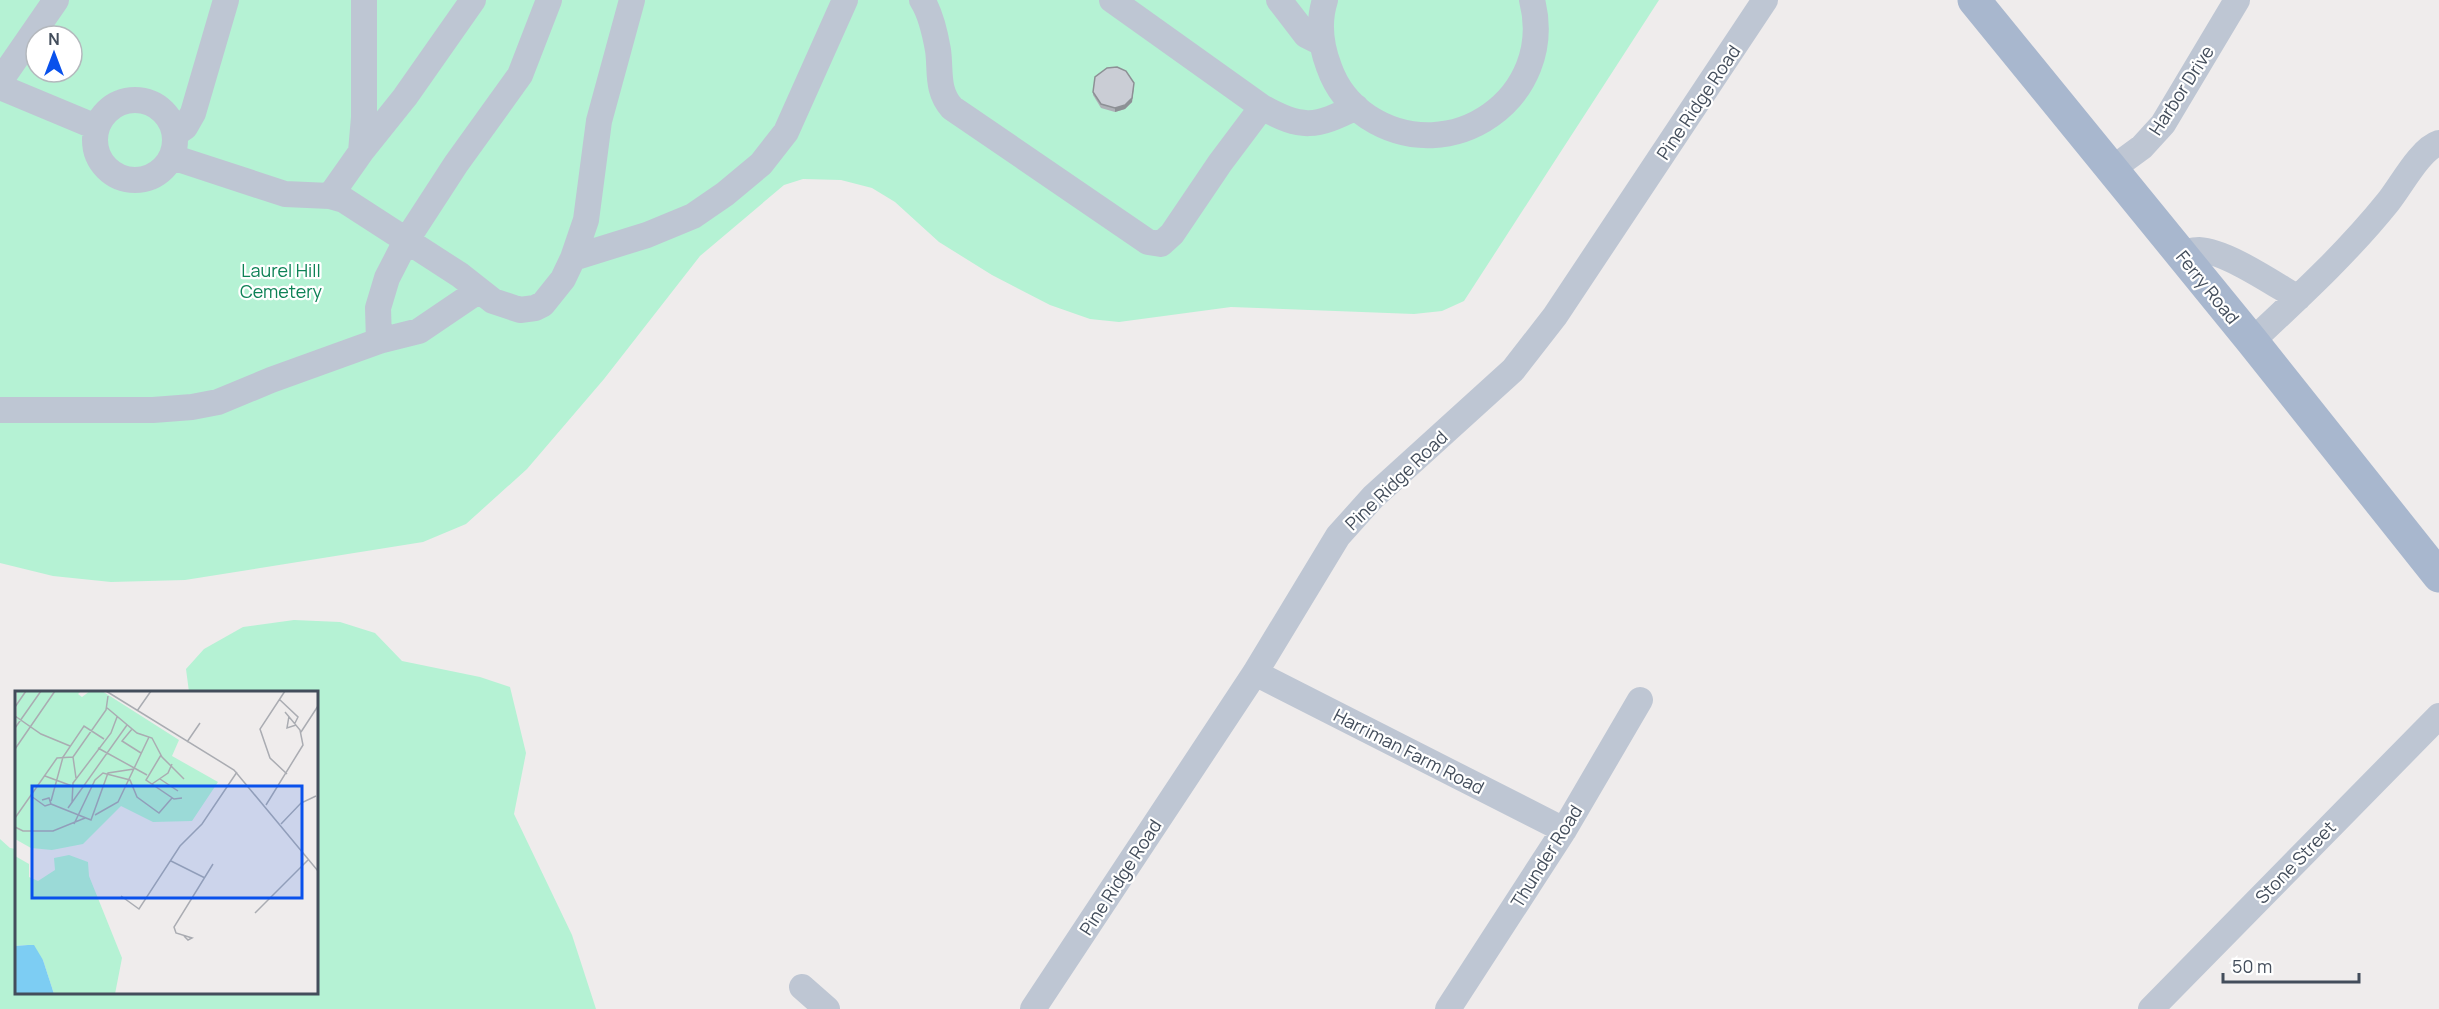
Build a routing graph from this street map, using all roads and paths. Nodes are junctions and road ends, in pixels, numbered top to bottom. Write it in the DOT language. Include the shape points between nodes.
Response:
graph roads {
  1 [pos="56,0"];
  2 [pos="226,0"];
  3 [pos="362,0"];
  4 [pos="473,0"];
  5 [pos="549,0"];
  6 [pos="632,0"];
  7 [pos="845,0"];
  8 [pos="922,0"];
  9 [pos="1112,0"];
  10 [pos="1279,0"];
  11 [pos="1325,0"];
  12 [pos="1532,0"];
  13 [pos="1765,0"];
  14 [pos="1974,0"];
  15 [pos="2237,0"];
  16 [pos="1322,43"];
  17 [pos="0,81"];
  18 [pos="0,87"];
  19 [pos="1262,107"];
  20 [pos="1356,107"];
  21 [pos="96,127"];
  22 [pos="2439,143"];
  23 [pos="173,145"];
  24 [pos="361,152"];
  25 [pos="2112,169"];
  26 [pos="330,195"];
  27 [pos="406,241"];
  28 [pos="2180,253"];
  29 [pos="573,258"];
  30 [pos="478,291"];
  31 [pos="2298,298"];
  32 [pos="379,341"];
  33 [pos="2253,341"];
  34 [pos="0,410"];
  35 [pos="2439,576"];
  36 [pos="1255,673"];
  37 [pos="1640,700"];
  38 [pos="2439,716"];
  39 [pos="1564,830"];
  40 [pos="802,987"];
  41 [pos="827,1009"];
  42 [pos="1033,1009"];
  43 [pos="1448,1009"];
  44 [pos="2151,1009"];
  1 -- 17 [label="street"];
  2 -- 23 [label="street" via="193,113"];
  3 -- 24 [label="street"];
  4 -- 24 [label="street"];
  5 -- 27 [label="street" via="520,75"];
  6 -- 29 [label="street" via="599,121 586,220"];
  7 -- 29 [label="street" via="786,132 761,164 693,216"];
  8 -- 19 [label="street" via="934,36 946,101 1148,242 1161,244 1172,234"];
  9 -- 19 [label="street"];
  10 -- 16 [label="street" via="1306,35"];
  11 -- 16 [label="street"];
  12 -- 20 [label="street" via="1536,27 1531,61 1516,91 1491,116 1460,131 1426,136 1392,129"];
  13 -- 36 [label="street, Pine Ridge Road" via="1538,340 1513,370 1373,497 1338,536"];
  14 -- 25 [label="main road, Ferry Road"];
  15 -- 25 [label="street, Harbor Drive" via="2163,124 2142,147"];
  16 -- 20 [label="street" via="1330,72"];
  18 -- 21 [label="street"];
  19 -- 20 [label="street" via="1306,125 1328,121"];
  21 -- 23 [label="street" via="110,108 132,100 155,105 171,122"];
  21 -- 23 [label="street" via="97,154 111,173 122,178 145,179 156,175"];
  22 -- 31 [label="street" via="2427,150 2345,254"];
  23 -- 26 [label="street" via="245,181 285,194"];
  24 -- 26 [label="street"];
  25 -- 28 [label="main road, Ferry Road"];
  26 -- 27 [label="street" via="373,217"];
  27 -- 30 [label="street"];
  27 -- 32 [label="street" via="380,296"];
  28 -- 31 [label="street" via="2213,253"];
  28 -- 33 [label="main road, Ferry Road"];
  29 -- 30 [label="street" via="548,300 535,308 514,309"];
  30 -- 32 [label="street" via="419,331"];
  31 -- 33 [label="street"];
  32 -- 34 [label="street" via="218,402 192,408"];
  33 -- 35 [label="main road, Ferry Road"];
  36 -- 39 [label="street, Harriman Farm Road"];
  36 -- 42 [label="street, Pine Ridge Road"];
  37 -- 39 [label="street, Thunder Road"];
  38 -- 44 [label="street, Stone Street"];
  39 -- 43 [label="street, Thunder Road"];
  40 -- 41 [label="street"];
}
